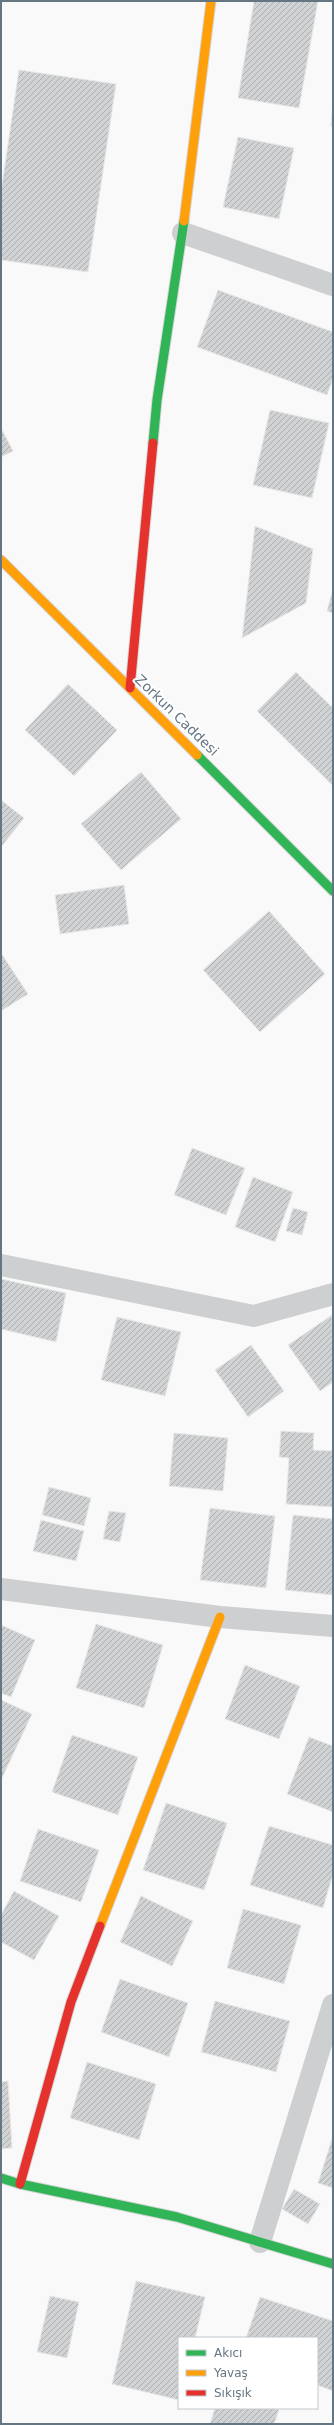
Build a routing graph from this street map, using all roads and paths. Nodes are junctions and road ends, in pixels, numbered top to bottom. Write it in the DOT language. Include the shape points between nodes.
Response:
graph roads {
  1 [pos="211,1"];
  2 [pos="183,234"];
  3 [pos="333,284"];
  4 [pos="1,560"];
  5 [pos="130,688"];
  6 [pos="332,888"];
  7 [pos="1,1265"];
  8 [pos="333,1294"];
  9 [pos="1,1589"];
  10 [pos="220,1617"];
  11 [pos="333,1626"];
  12 [pos="333,2005"];
  13 [pos="1,2178"];
  14 [pos="20,2184"];
  15 [pos="260,2242"];
  16 [pos="333,2264"];
  1 -- 2 [label="street"];
  2 -- 3 [label="street"];
  2 -- 5 [label="street" via="157,400"];
  4 -- 5 [label="street, Zorkun Caddesi"];
  5 -- 6 [label="street, Zorkun Caddesi"];
  7 -- 8 [label="street" via="254,1316"];
  9 -- 10 [label="street"];
  10 -- 11 [label="street"];
  10 -- 14 [label="street" via="70,2002"];
  12 -- 15 [label="street"];
  13 -- 14 [label="street"];
  14 -- 15 [label="street" via="177,2217"];
  15 -- 16 [label="street"];
}
